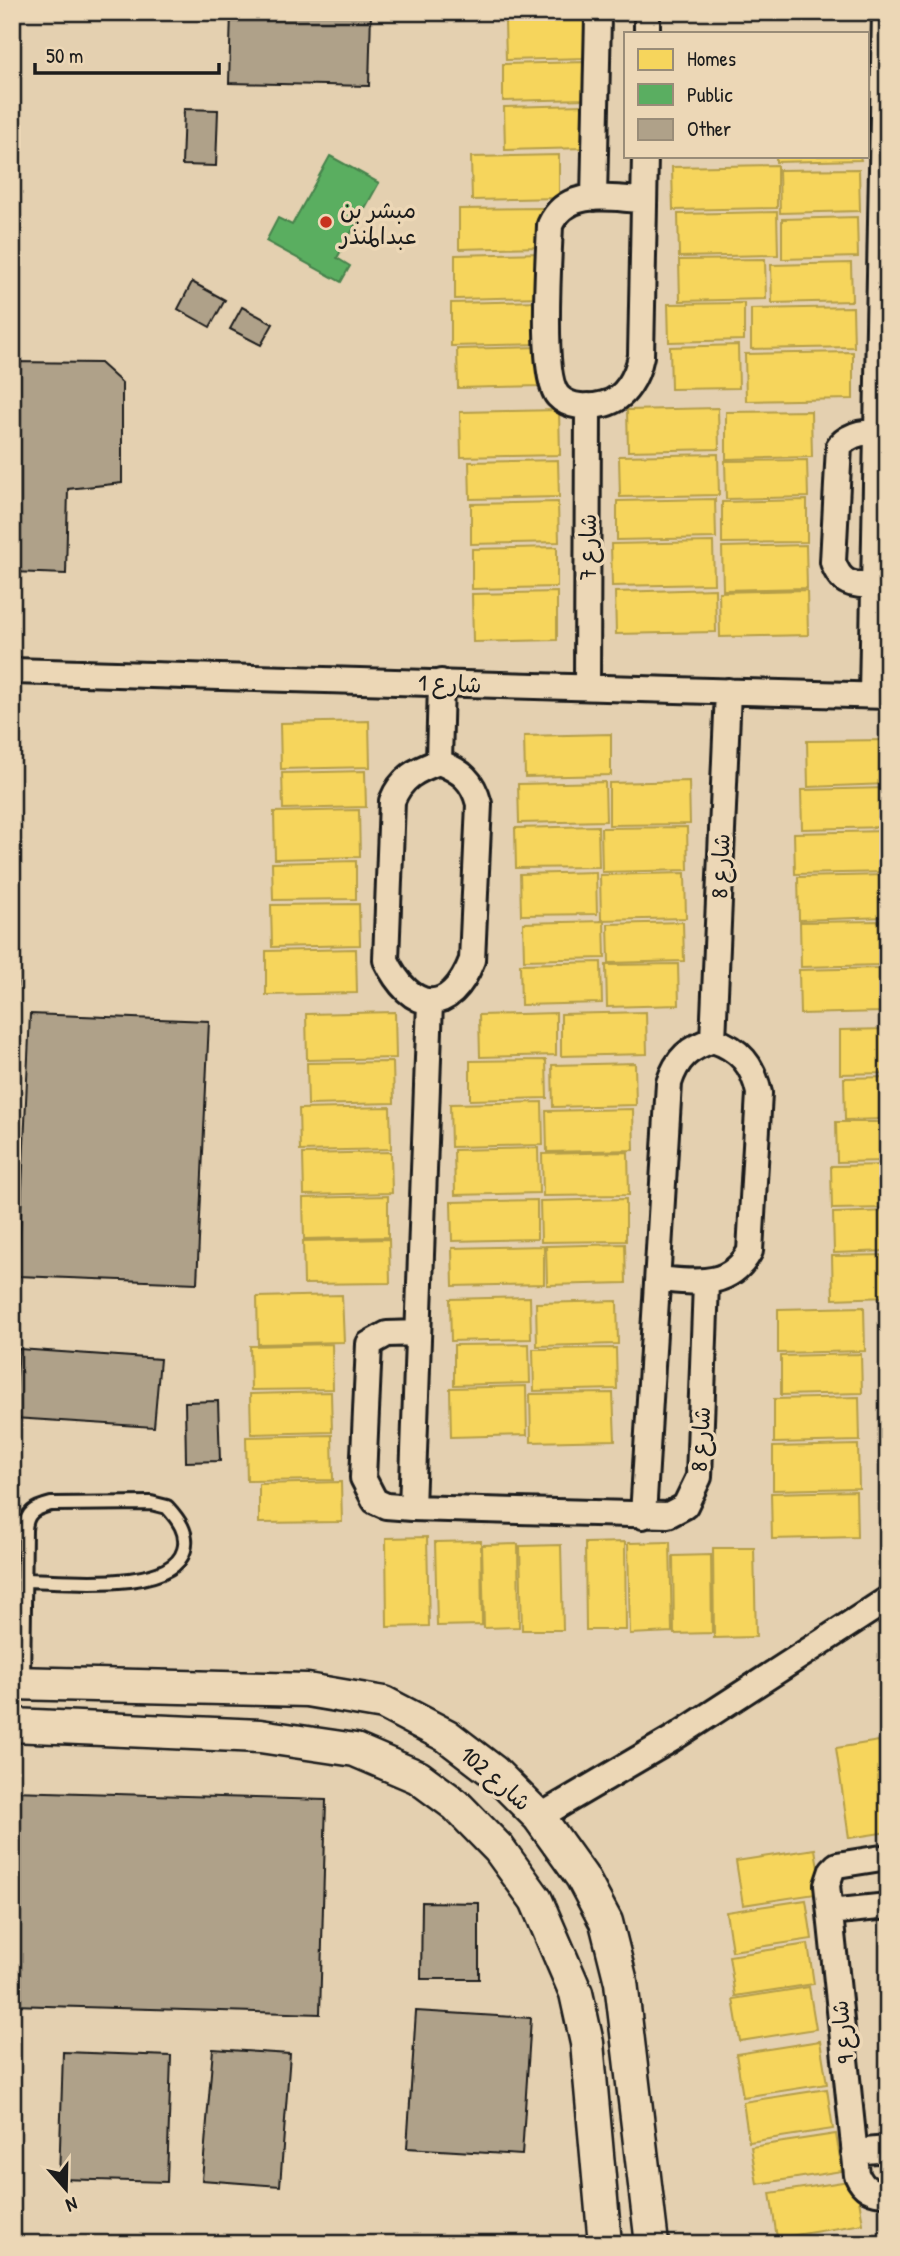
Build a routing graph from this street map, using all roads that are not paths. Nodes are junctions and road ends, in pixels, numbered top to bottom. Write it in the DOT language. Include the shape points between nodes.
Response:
graph roads {
  1 [pos="601,12"];
  2 [pos="647,12"];
  3 [pos="885,12"];
  4 [pos="647,32"];
  5 [pos="884,149"];
  6 [pos="645,158"];
  7 [pos="594,198"];
  8 [pos="644,200"];
  9 [pos="588,407"];
  10 [pos="883,432"];
  11 [pos="875,586"];
  12 [pos="12,671"];
  13 [pos="441,682"];
  14 [pos="587,687"];
  15 [pos="728,691"];
  16 [pos="880,695"];
  17 [pos="439,762"];
  18 [pos="430,1002"];
  19 [pos="713,1040"];
  20 [pos="658,1279"];
  21 [pos="706,1283"];
  22 [pos="418,1334"];
  23 [pos="412,1508"];
  24 [pos="643,1516"];
  25 [pos="24,1580"];
  26 [pos="888,1599"];
  27 [pos="18,1683"];
  28 [pos="174,1685"];
  29 [pos="12,1725"];
  30 [pos="174,1731"];
  31 [pos="540,1817"];
  32 [pos="888,1857"];
  33 [pos="888,1906"];
  34 [pos="830,1912"];
  35 [pos="636,2110"];
  36 [pos="592,2123"];
  37 [pos="888,2149"];
  38 [pos="854,2152"];
  39 [pos="888,2193"];
  40 [pos="605,2244"];
  41 [pos="652,2244"];
  1 -- 7 [label="street"];
  2 -- 4 [label="street"];
  3 -- 5 [label="street"];
  5 -- 10 [label="street"];
  6 -- 8 [label="street"];
  7 -- 8 [label="street"];
  7 -- 9 [label="street" via="566,203 550,225 550,379 557,395 570,404"];
  8 -- 9 [label="street" via="638,370 617,398"];
  9 -- 14 [label="street, شارع 7"];
  10 -- 11 [label="street"];
  10 -- 11 [label="street" via="861,432 839,446 833,562 848,585"];
  11 -- 16 [label="street"];
  12 -- 13 [label="street, شارع 1"];
  13 -- 14 [label="street, شارع 1"];
  13 -- 17 [label="street"];
  14 -- 15 [label="street, شارع 1"];
  15 -- 16 [label="street, شارع 1"];
  15 -- 19 [label="street, شارع 8"];
  17 -- 18 [label="street" via="469,780 479,804 472,960 464,981 451,994"];
  17 -- 18 [label="street" via="409,775 398,785 392,801 386,960 408,995"];
  18 -- 22 [label="street"];
  19 -- 20 [label="street" via="684,1053 669,1083"];
  19 -- 21 [label="street" via="743,1056 759,1093 750,1251 728,1276"];
  20 -- 21 [label="street"];
  20 -- 24 [label="street"];
  21 -- 24 [label="street, شارع 8" via="699,1477 685,1506 668,1516"];
  22 -- 23 [label="street"];
  22 -- 23 [label="street, شارع 8" via="379,1336 369,1344 366,1355 363,1478 375,1501"];
  23 -- 24 [label="street, شارع 8"];
  25 -- 25 [label="lane" via="139,1580 176,1565 186,1542 167,1507 151,1503 51,1504 35,1508 26,1518"];
  25 -- 27 [label="lane"];
  26 -- 31 [label="street" via="672,1739"];
  27 -- 28 [label="street, شارع 102"];
  28 -- 30 [label="street" via="184,1698 184,1709"];
  28 -- 31 [label="street, شارع 102" via="307,1690 384,1703 447,1736 494,1772"];
  29 -- 30 [label="street, شارع 102"];
  30 -- 36 [label="street, شارع 102" via="260,1736 355,1750 418,1777 456,1805 505,1857 536,1900 555,1941 576,1993 587,2043"];
  31 -- 35 [label="street, شارع 102" via="582,1877 606,1922 621,1982"];
  32 -- 34 [label="street, شارع 9" via="845,1862 832,1870 827,1885"];
  33 -- 34 [label="street"];
  34 -- 38 [label="street, شارع 9"];
  35 -- 36 [label="street" via="629,2102 609,2098 599,2104"];
  35 -- 41 [label="street, شارع 102"];
  36 -- 40 [label="street, شارع 102"];
  37 -- 38 [label="street"];
  38 -- 39 [label="street, شارع 9" via="862,2185"];
}
